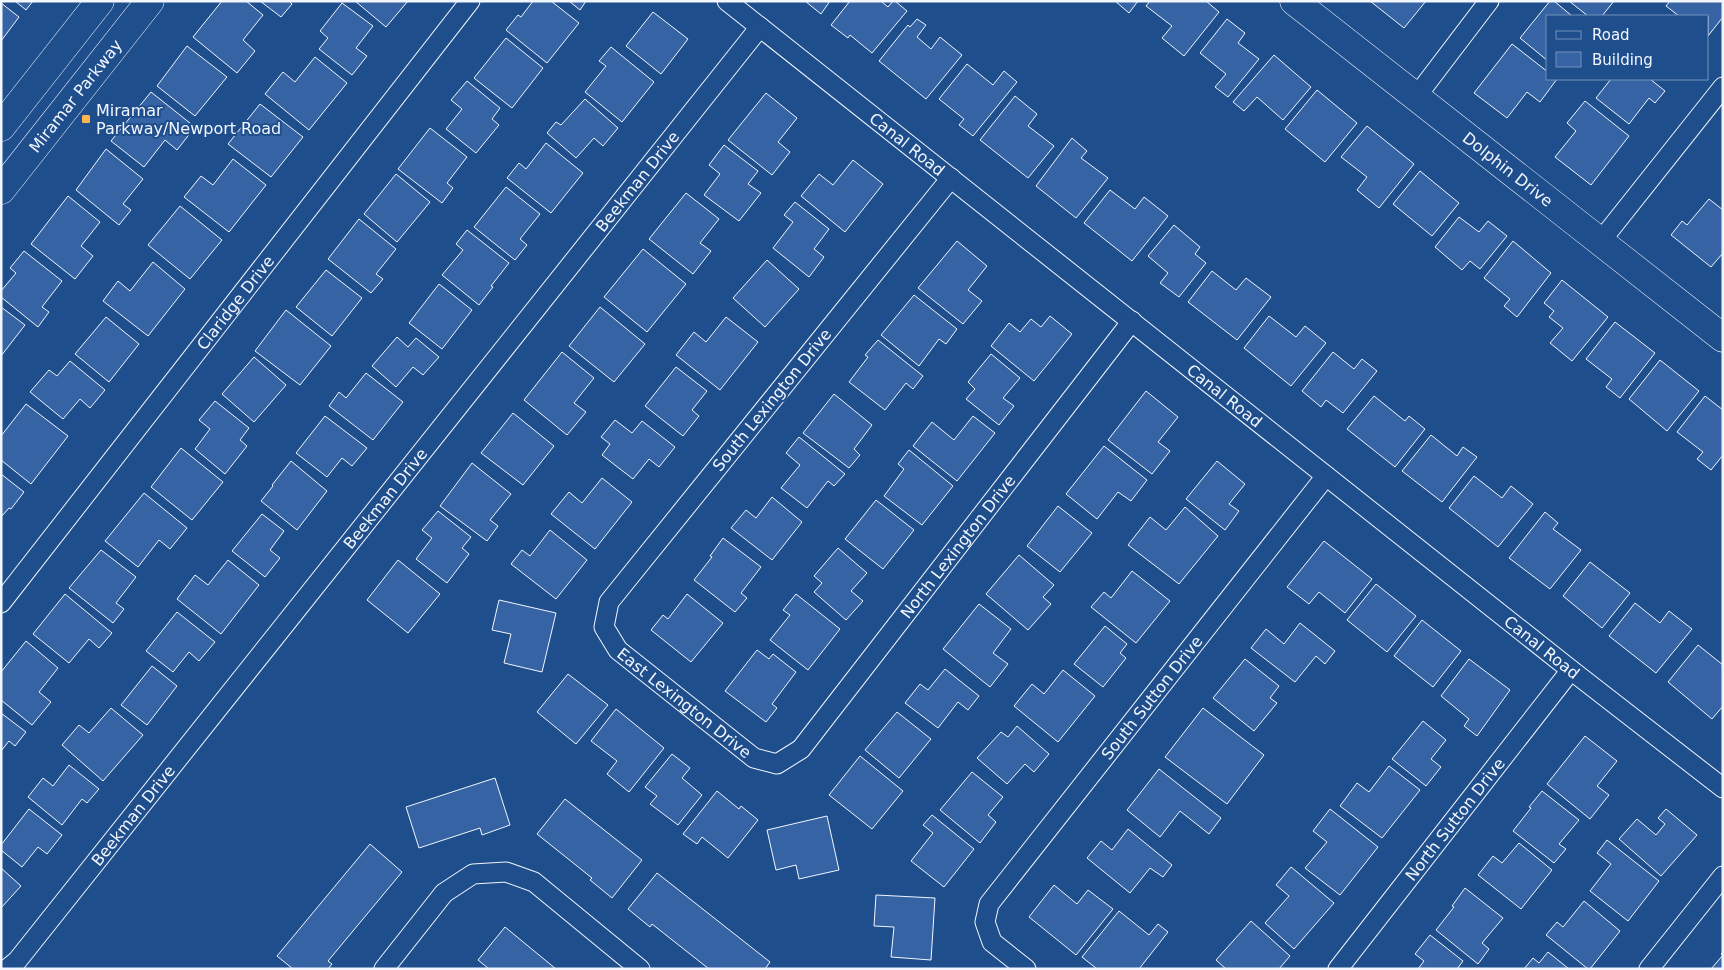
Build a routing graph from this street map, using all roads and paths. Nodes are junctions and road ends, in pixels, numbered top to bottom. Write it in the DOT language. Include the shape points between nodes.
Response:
graph roads {
  1 [pos="100,1"];
  2 [pos="150,1"];
  3 [pos="470,1"];
  4 [pos="727,1"];
  5 [pos="1294,1"];
  6 [pos="1489,1"];
  7 [pos="760,27"];
  8 [pos="1723,87"];
  9 [pos="1416,97"];
  10 [pos="1,127"];
  11 [pos="951,178"];
  12 [pos="1,190"];
  13 [pos="1600,242"];
  14 [pos="1132,322"];
  15 [pos="1723,338"];
  16 [pos="1326,476"];
  17 [pos="1,603"];
  18 [pos="604,627"];
  19 [pos="1571,670"];
  20 [pos="777,764"];
  21 [pos="1723,788"];
  22 [pos="1723,876"];
  23 [pos="7,969"];
  24 [pos="384,969"];
  25 [pos="640,969"];
  26 [pos="1026,969"];
  27 [pos="1338,969"];
  28 [pos="1649,969"];
  1 -- 10 [label="street"];
  2 -- 12 [label="street, Miramar Parkway"];
  3 -- 17 [label="street, Claridge Drive"];
  4 -- 7 [label="street, Canal Road"];
  5 -- 9 [label="street, Dolphin Drive"];
  6 -- 9 [label="street"];
  7 -- 11 [label="street, Canal Road"];
  7 -- 23 [label="street, Beekman Drive" via="24,954"];
  8 -- 13 [label="street"];
  9 -- 13 [label="street, Dolphin Drive"];
  11 -- 14 [label="street, Canal Road"];
  11 -- 18 [label="street, South Lexington Drive" via="609,602"];
  13 -- 15 [label="street, Dolphin Drive"];
  14 -- 16 [label="street, Canal Road"];
  14 -- 20 [label="street, North Lexington Drive" via="801,749"];
  16 -- 19 [label="street, Canal Road"];
  16 -- 26 [label="street, South Sutton Drive" via="989,904 985,922 992,942"];
  18 -- 20 [label="street, East Lexington Drive" via="618,650 754,758"];
  19 -- 21 [label="street, Canal Road"];
  19 -- 27 [label="street, North Sutton Drive"];
  22 -- 28 [label="street"];
  24 -- 25 [label="street" via="444,893 473,874 506,872 534,882"];
}
